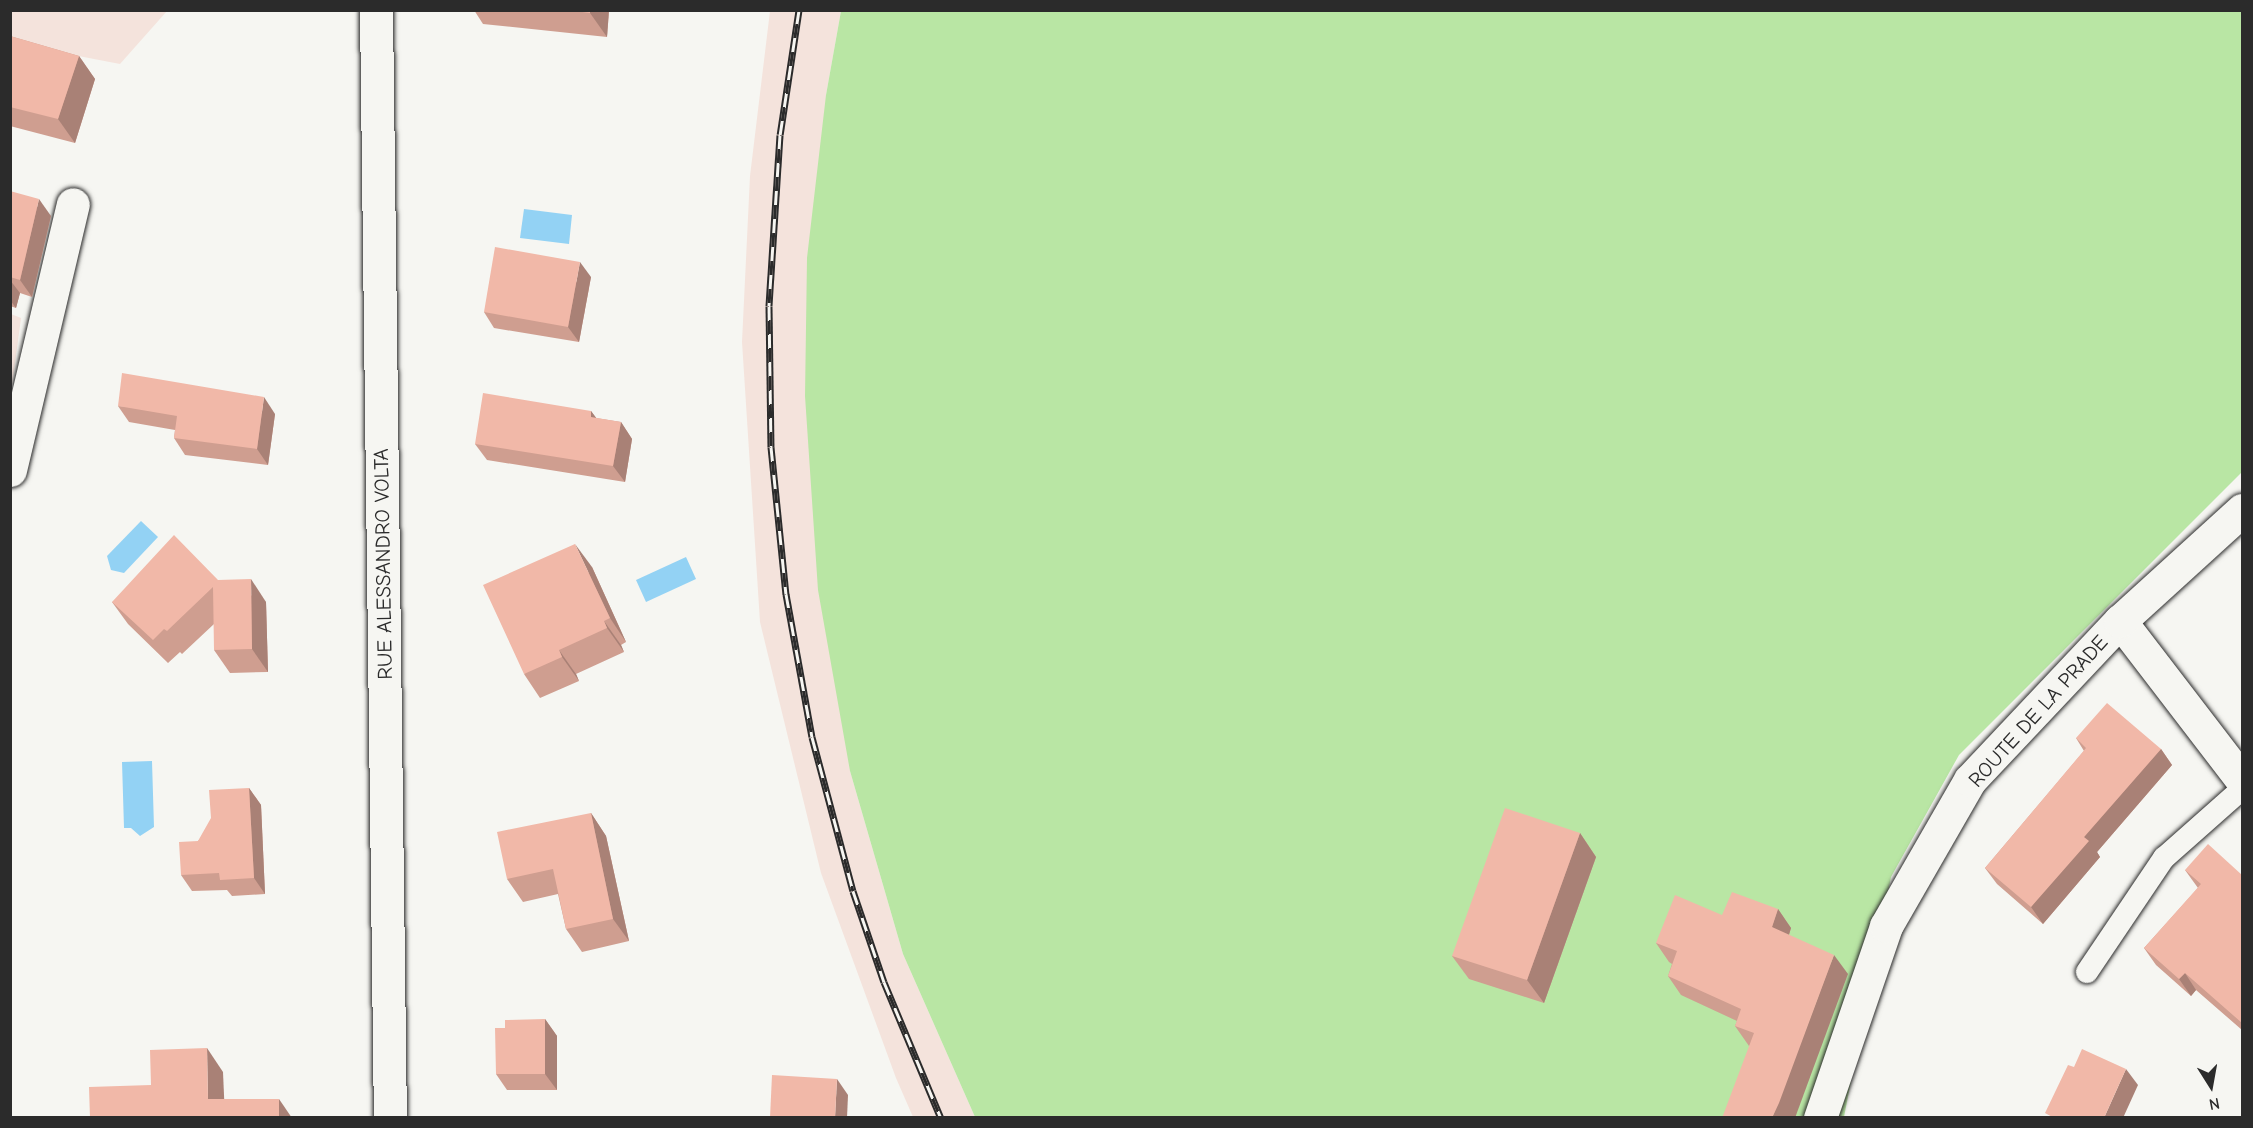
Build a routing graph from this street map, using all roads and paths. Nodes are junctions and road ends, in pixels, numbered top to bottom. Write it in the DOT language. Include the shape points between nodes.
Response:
graph roads {
  1 [pos="376,10"];
  2 [pos="73,204"];
  3 [pos="10,470"];
  4 [pos="2242,510"];
  5 [pos="2120,621"];
  6 [pos="2242,780"];
  7 [pos="2242,789"];
  8 [pos="2087,972"];
  9 [pos="390,1118"];
  10 [pos="1820,1118"];
  1 -- 9 [label="street, RUE ALESSANDRO VOLTA"];
  2 -- 3 [label="street"];
  4 -- 5 [label="street, ROUTE DE LA PRADE"];
  5 -- 6 [label="street"];
  5 -- 10 [label="street, ROUTE DE LA PRADE" via="1970,780 1886,926"];
  7 -- 8 [label="lane" via="2164,858"];
}
